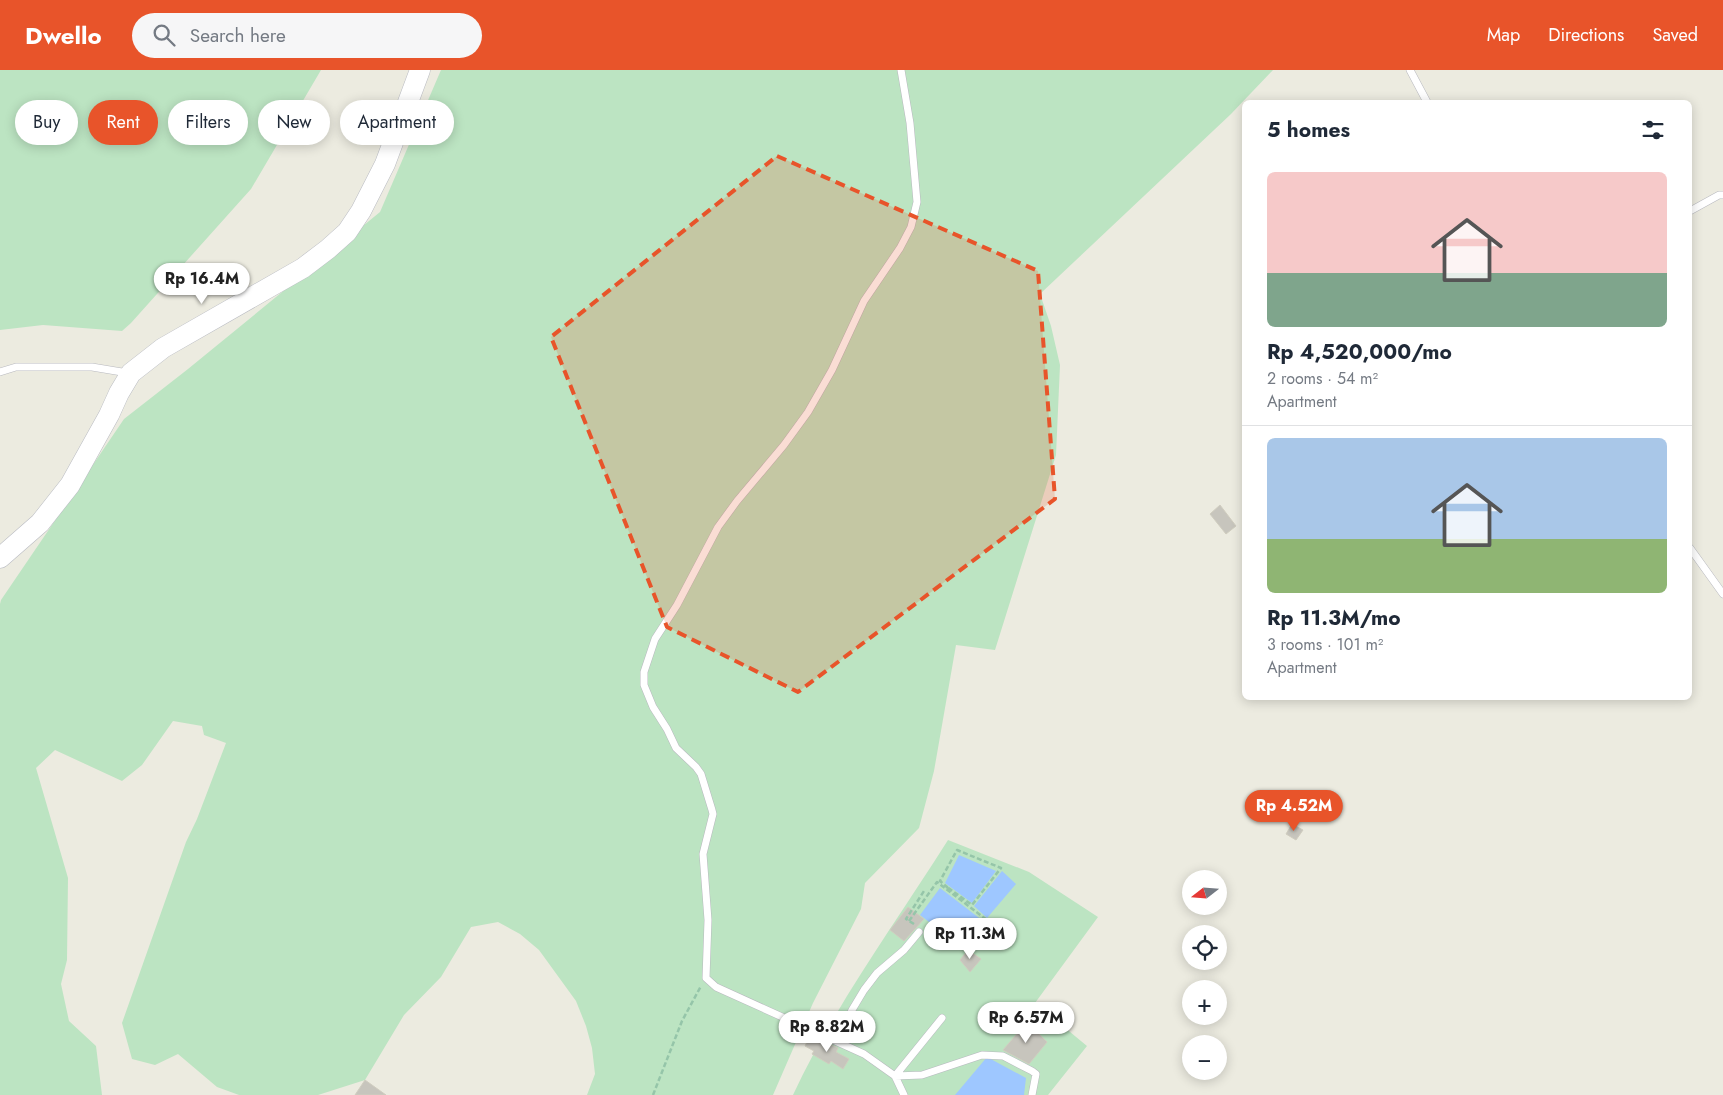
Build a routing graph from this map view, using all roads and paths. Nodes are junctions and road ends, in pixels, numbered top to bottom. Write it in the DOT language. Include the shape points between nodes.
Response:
graph roads {
  1 [pos="420,70"];
  2 [pos="901,70"];
  3 [pos="1410,70"];
  4 [pos="1426,100"];
  5 [pos="1723,195"];
  6 [pos="1692,210"];
  7 [pos="0,372"];
  8 [pos="131,373"];
  9 [pos="1692,551"];
  10 [pos="0,558"];
  11 [pos="1723,594"];
  12 [pos="947,888"];
  13 [pos="924,891"];
  14 [pos="987,920"];
  15 [pos="918,932"];
  16 [pos="706,978"];
  17 [pos="942,1018"];
  18 [pos="838,1041"];
  19 [pos="895,1076"];
  20 [pos="653,1095"];
  21 [pos="904,1095"];
  22 [pos="1032,1095"];
  1 -- 8 [label="main road" via="385,164 347,232 303,268 163,348"];
  2 -- 16 [label="lane" via="910,123 917,202 911,227 864,301 832,370 808,412 718,527 677,605 655,639 644,672 644,685 653,707 676,748 701,774 712,810 703,854 708,920"];
  3 -- 4 [label="lane"];
  5 -- 6 [label="lane"];
  7 -- 8 [label="lane" via="16,367 92,367"];
  8 -- 10 [label="main road" via="70,485 40,523"];
  9 -- 11 [label="lane"];
  12 -- 12 [label="path" via="940,881 957,850 1001,868 972,905"];
  12 -- 13 [label="path" via="937,882 909,921 906,919"];
  12 -- 14 [label="path"];
  15 -- 18 [label="lane" via="864,990"];
  16 -- 18 [label="lane" via="716,987"];
  16 -- 20 [label="path" via="682,1021"];
  17 -- 19 [label="lane"];
  18 -- 19 [label="lane" via="864,1054"];
  19 -- 21 [label="lane"];
  19 -- 22 [label="lane" via="922,1075 982,1056 1003,1056 1036,1074"];
}
